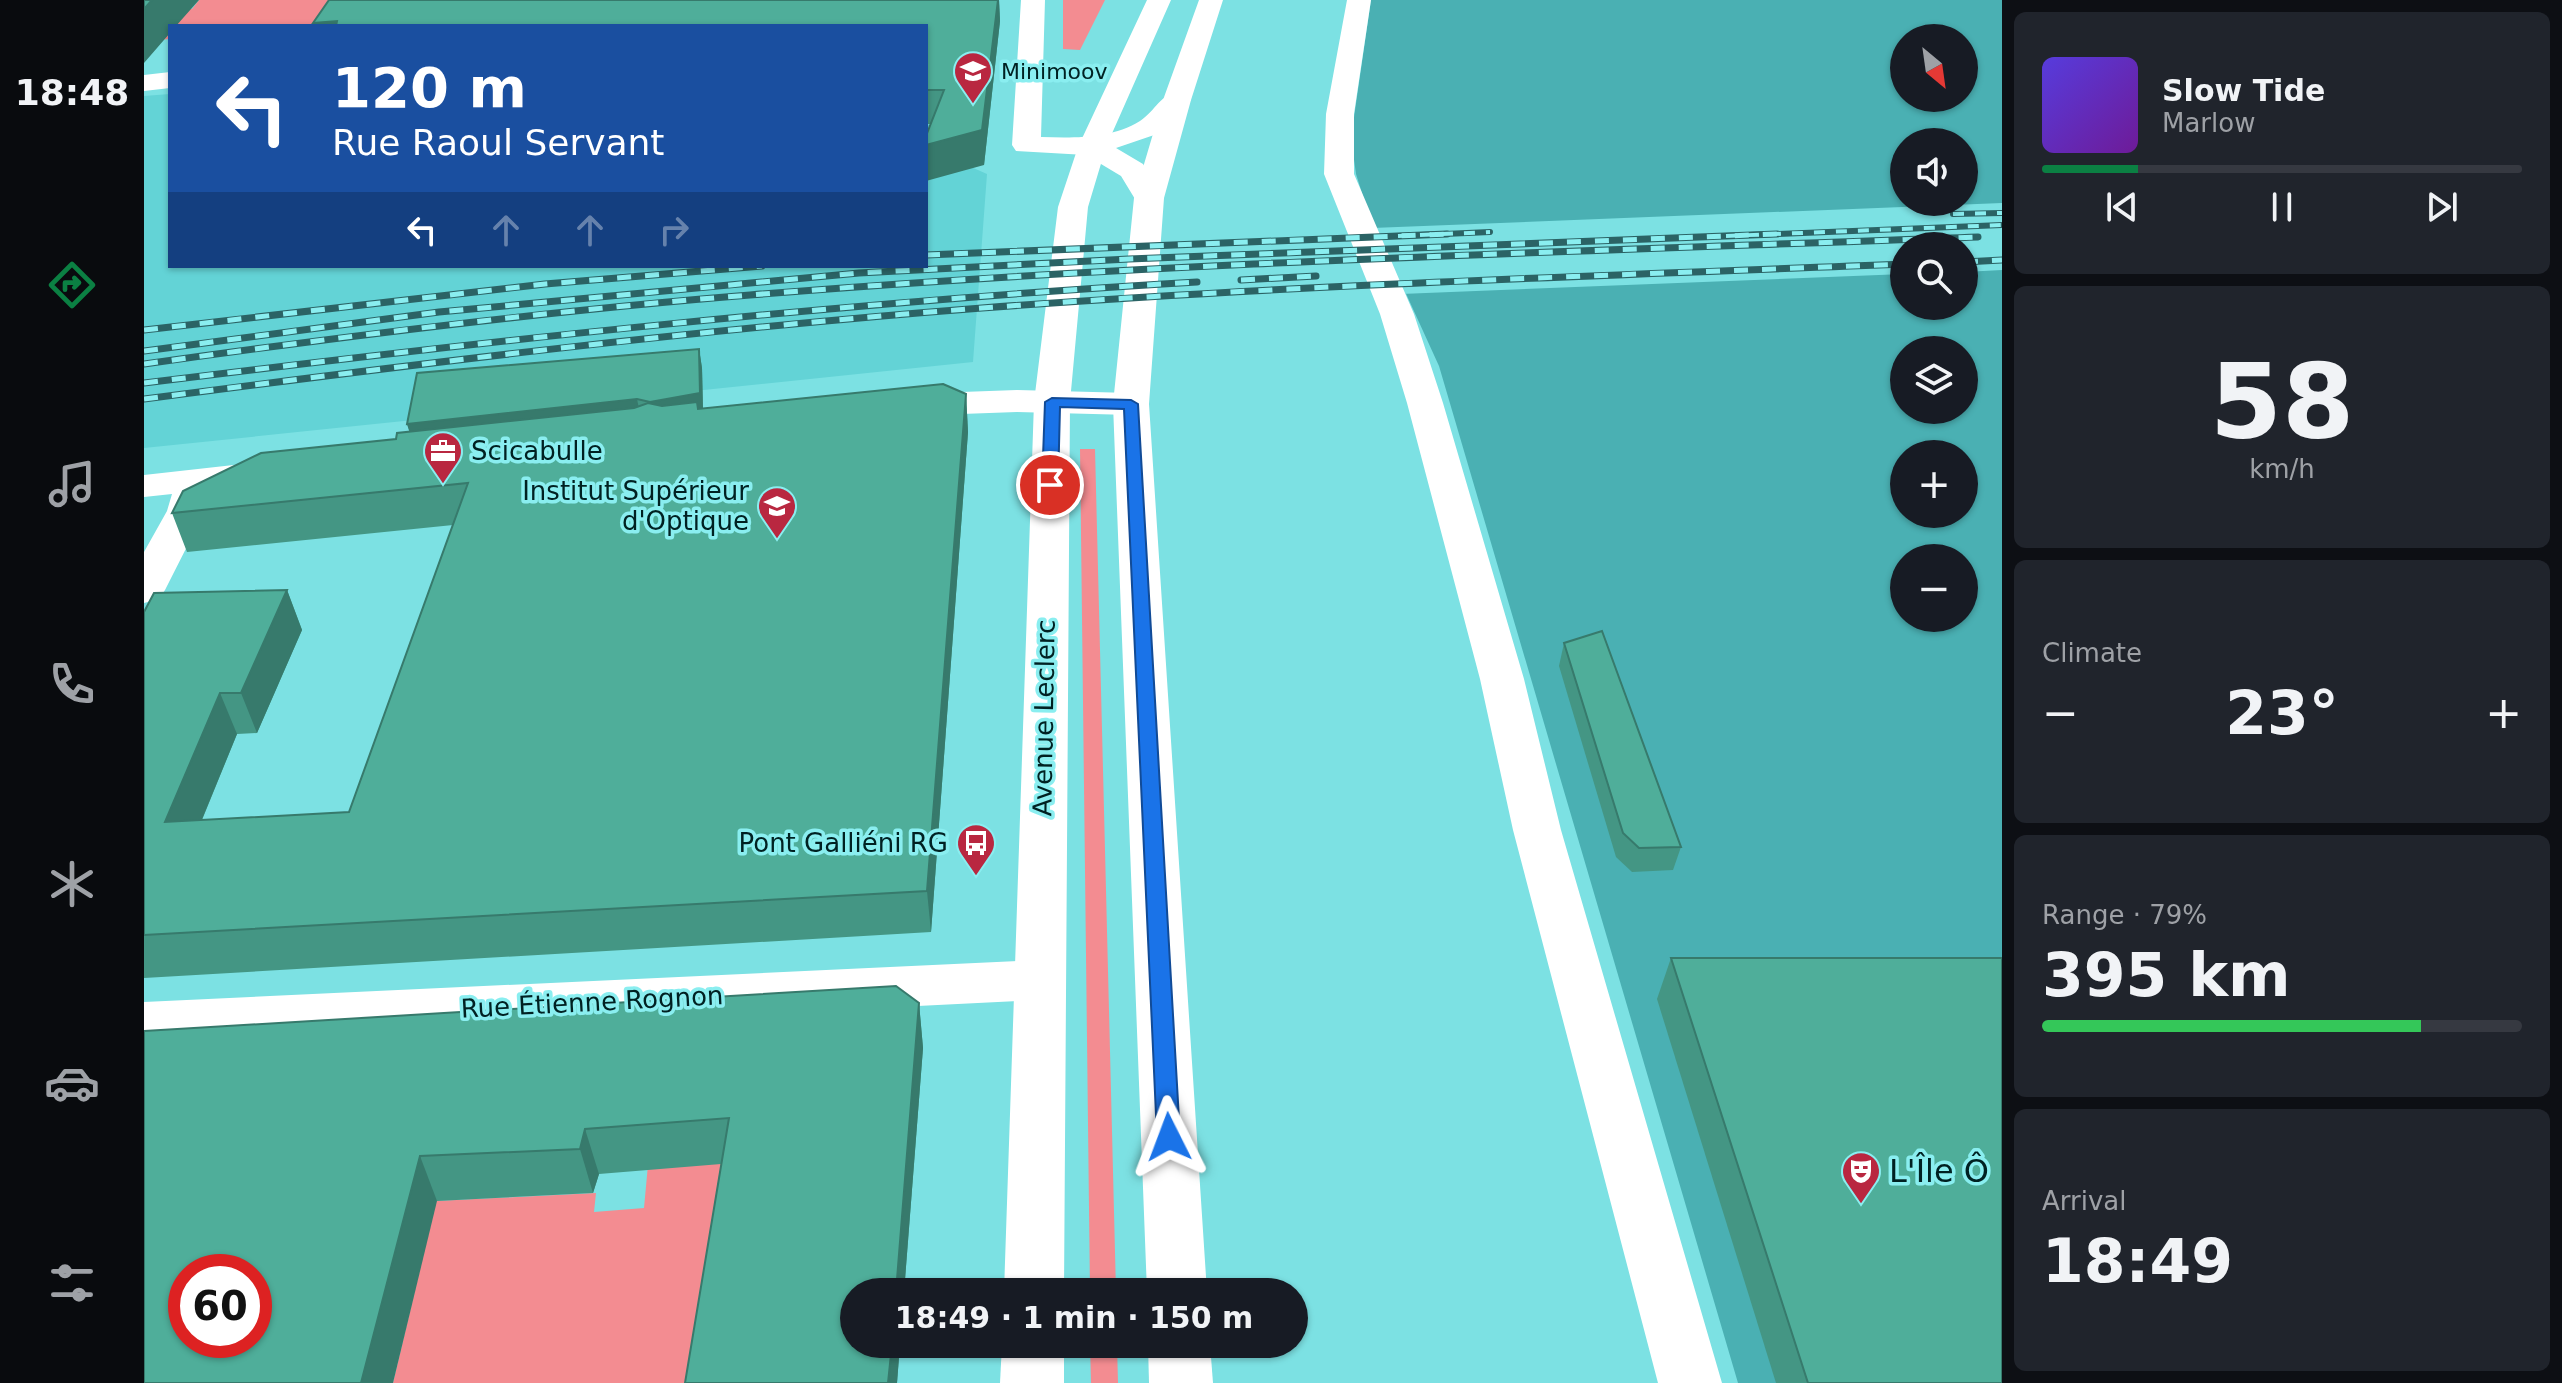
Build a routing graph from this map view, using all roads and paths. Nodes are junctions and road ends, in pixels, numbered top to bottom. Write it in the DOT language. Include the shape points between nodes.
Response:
graph roads {
  1 [pos="1159,0"];
  2 [pos="1211,0"];
  3 [pos="1359,0"];
  4 [pos="1032,3"];
  5 [pos="1003,9"];
  6 [pos="168,80"];
  7 [pos="144,83"];
  8 [pos="1177,100"];
  9 [pos="1092,147"];
  10 [pos="1149,198"];
  11 [pos="1052,402"];
  12 [pos="1131,404"];
  13 [pos="865,409"];
  14 [pos="303,468"];
  15 [pos="195,480"];
  16 [pos="144,486"];
  17 [pos="144,590"];
  18 [pos="1040,980"];
  19 [pos="144,1023"];
  20 [pos="1034,1278"];
  21 [pos="1176,1278"];
  22 [pos="1033,1358"];
  23 [pos="1180,1358"];
  24 [pos="1032,1383"];
  25 [pos="1181,1383"];
  26 [pos="1690,1383"];
  1 -- 9 [label="street, Avenue Leclerc"];
  2 -- 8 [label="street"];
  3 -- 26 [label="street" via="1340,114 1339,174 1397,314 1425,403"];
  4 -- 5 [label="street"];
  4 -- 9 [label="street" via="1026,145"];
  6 -- 7 [label="street"];
  8 -- 9 [label="street" via="1150,127"];
  8 -- 10 [label="street"];
  9 -- 10 [label="street" via="1133,170"];
  9 -- 11 [label="street, Avenue Leclerc" via="1073,207"];
  10 -- 12 [label="street"];
  11 -- 12 [label="street"];
  11 -- 13 [label="street" via="926,402"];
  11 -- 18 [label="street, Avenue Leclerc"];
  12 -- 21 [label="street"];
  14 -- 15 [label="street"];
  15 -- 16 [label="street"];
  15 -- 17 [label="street" via="186,511"];
  18 -- 19 [label="street, Rue Étienne Rognon"];
  18 -- 20 [label="street, Avenue Leclerc"];
  22 -- 24 [label="street"];
  23 -- 25 [label="street"];
}
